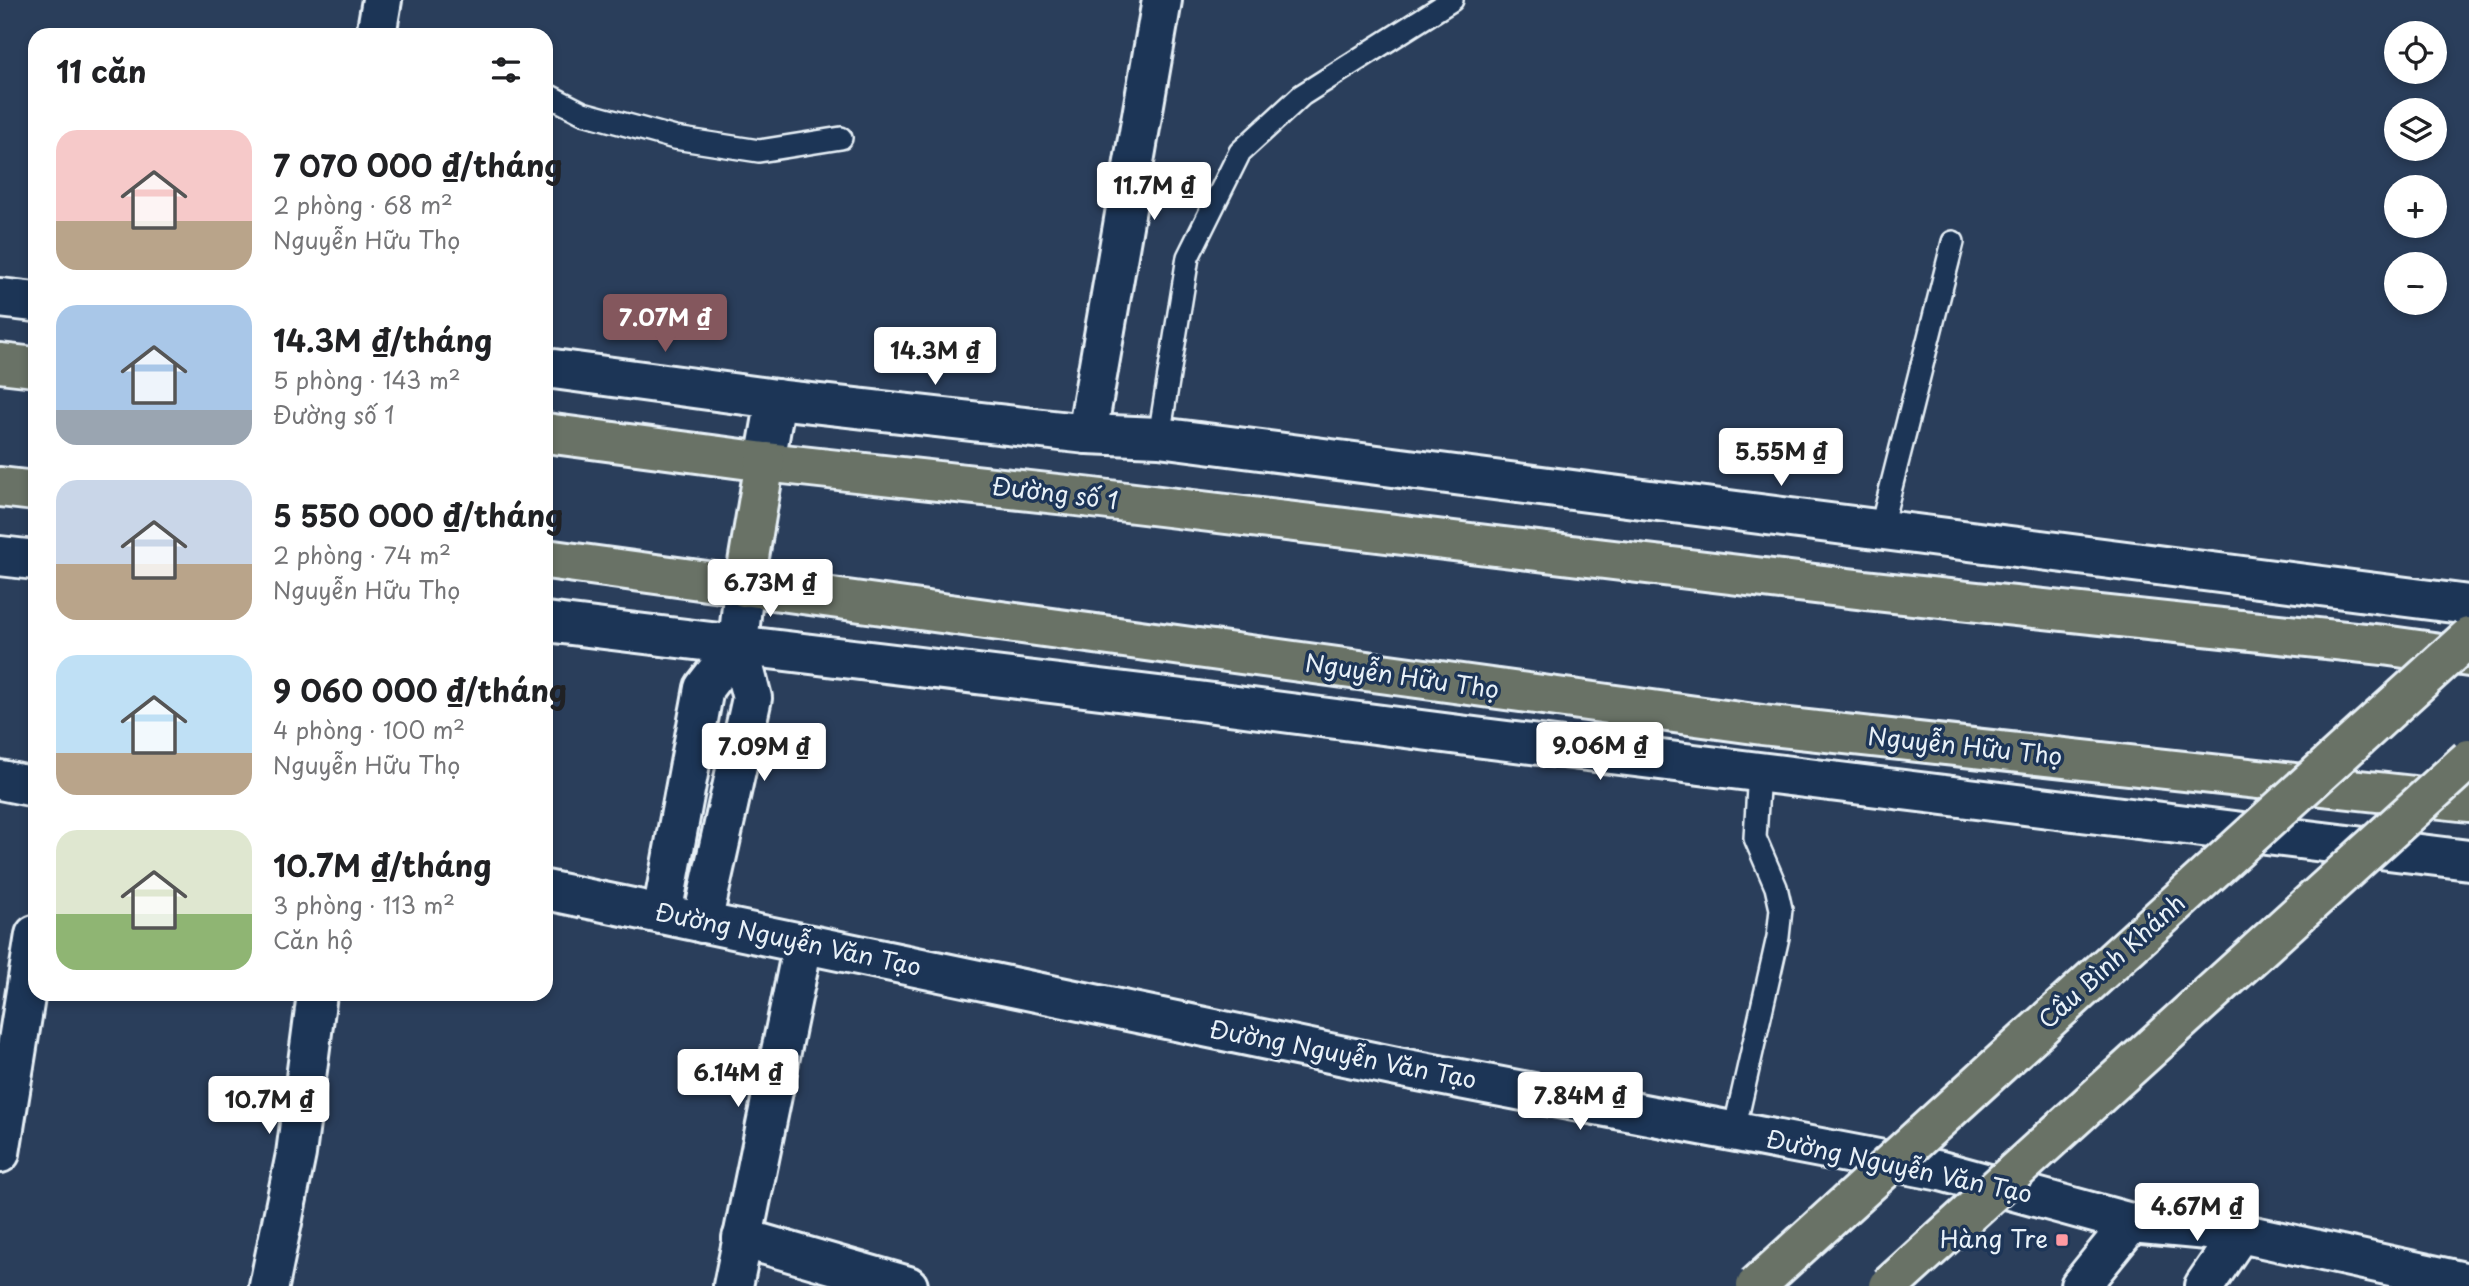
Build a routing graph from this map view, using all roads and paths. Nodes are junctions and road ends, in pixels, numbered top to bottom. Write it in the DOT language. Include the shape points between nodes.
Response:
graph roads {
  1 [pos="382,0"];
  2 [pos="1162,0"];
  3 [pos="1452,0"];
  4 [pos="377,28"];
  5 [pos="553,98"];
  6 [pos="841,138"];
  7 [pos="1953,242"];
  8 [pos="0,298"];
  9 [pos="28,302"];
  10 [pos="0,363"];
  11 [pos="28,366"];
  12 [pos="553,369"];
  13 [pos="776,399"];
  14 [pos="1087,433"];
  15 [pos="553,434"];
  16 [pos="1158,437"];
  17 [pos="765,462"];
  18 [pos="0,487"];
  19 [pos="28,490"];
  20 [pos="1880,531"];
  21 [pos="0,556"];
  22 [pos="28,559"];
  23 [pos="553,560"];
  24 [pos="744,587"];
  25 [pos="2469,605"];
  26 [pos="553,623"];
  27 [pos="2469,637"];
  28 [pos="738,644"];
  29 [pos="2469,657"];
  30 [pos="2469,758"];
  31 [pos="1759,771"];
  32 [pos="0,780"];
  33 [pos="28,786"];
  34 [pos="2469,802"];
  35 [pos="2469,860"];
  36 [pos="553,891"];
  37 [pos="662,914"];
  38 [pos="702,923"];
  39 [pos="803,944"];
  40 [pos="28,979"];
  41 [pos="316,1001"];
  42 [pos="1734,1131"];
  43 [pos="0,1153"];
  44 [pos="2131,1223"];
  45 [pos="2240,1233"];
  46 [pos="742,1238"];
  47 [pos="2469,1283"];
  48 [pos="268,1286"];
  49 [pos="733,1286"];
  50 [pos="908,1286"];
  51 [pos="1755,1286"];
  52 [pos="1889,1286"];
  53 [pos="2080,1286"];
  54 [pos="2204,1286"];
  1 -- 4 [label="main road"];
  2 -- 14 [label="main road"];
  3 -- 16 [label="lane" via="1301,94 1240,152 1188,257"];
  5 -- 6 [label="lane" via="583,113 675,138 759,151"];
  7 -- 20 [label="lane"];
  8 -- 9 [label="main road"];
  10 -- 11 [label="main road"];
  12 -- 13 [label="main road"];
  13 -- 14 [label="main road"];
  13 -- 17 [label="main road"];
  14 -- 16 [label="main road"];
  15 -- 17 [label="main road"];
  16 -- 20 [label="main road"];
  17 -- 24 [label="main road"];
  17 -- 29 [label="main road, Đường số 1"];
  18 -- 19 [label="main road"];
  20 -- 25 [label="main road"];
  21 -- 22 [label="main road"];
  23 -- 24 [label="main road, Nguyễn Hữu Thọ"];
  24 -- 28 [label="main road"];
  24 -- 34 [label="main road, Nguyễn Hữu Thọ" via="1762,725"];
  26 -- 28 [label="main road, Nguyễn Hữu Thọ"];
  27 -- 51 [label="main road, Cầu Bình Khánh, bridge"];
  28 -- 31 [label="main road, Nguyễn Hữu Thọ"];
  28 -- 37 [label="main road" via="704,688"];
  28 -- 38 [label="main road" via="752,698"];
  30 -- 52 [label="main road, bridge"];
  31 -- 35 [label="main road, Nguyễn Hữu Thọ"];
  31 -- 42 [label="lane" via="1755,838 1781,909"];
  32 -- 33 [label="main road"];
  36 -- 37 [label="main road, Đường Nguyễn Văn Tạo"];
  37 -- 38 [label="main road, Đường Nguyễn Văn Tạo"];
  38 -- 39 [label="main road, Đường Nguyễn Văn Tạo"];
  39 -- 42 [label="main road, Đường Nguyễn Văn Tạo"];
  39 -- 46 [label="main road"];
  40 -- 43 [label="main road"];
  41 -- 48 [label="main road" via="296,1154"];
  42 -- 44 [label="main road, Đường Nguyễn Văn Tạo" via="1941,1171"];
  44 -- 45 [label="main road, Đường Nguyễn Văn Tạo"];
  44 -- 53 [label="main road"];
  45 -- 47 [label="main road, Đường Nguyễn Văn Tạo"];
  45 -- 54 [label="main road"];
  46 -- 49 [label="main road"];
  46 -- 50 [label="main road"];
}
